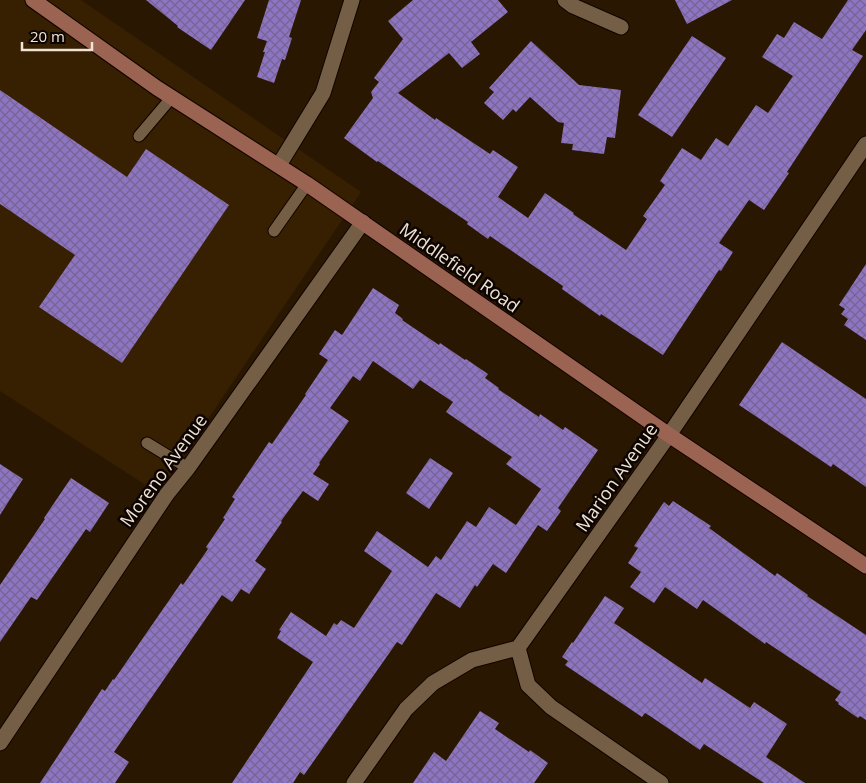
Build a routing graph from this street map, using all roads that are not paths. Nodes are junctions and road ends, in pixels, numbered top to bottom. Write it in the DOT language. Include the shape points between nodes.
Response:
graph roads {
  1 [pos="33,0"];
  2 [pos="352,0"];
  3 [pos="565,0"];
  4 [pos="621,27"];
  5 [pos="172,97"];
  6 [pos="139,136"];
  7 [pos="866,144"];
  8 [pos="278,165"];
  9 [pos="307,184"];
  10 [pos="363,222"];
  11 [pos="274,230"];
  12 [pos="669,435"];
  13 [pos="147,443"];
  14 [pos="188,468"];
  15 [pos="866,566"];
  16 [pos="518,648"];
  17 [pos="0,743"];
  18 [pos="354,783"];
  19 [pos="661,783"];
  1 -- 5 [label="main road, Middlefield Road"];
  2 -- 8 [label="street" via="323,92"];
  3 -- 4 [label="street"];
  5 -- 6 [label="lane"];
  5 -- 8 [label="main road, Middlefield Road"];
  7 -- 12 [label="street, Marion Avenue"];
  8 -- 9 [label="main road, Middlefield Road"];
  9 -- 10 [label="main road, Middlefield Road"];
  9 -- 11 [label="lane"];
  10 -- 12 [label="main road, Middlefield Road"];
  10 -- 14 [label="street, Moreno Avenue"];
  12 -- 15 [label="main road, Middlefield Road"];
  12 -- 16 [label="street, Marion Avenue"];
  13 -- 14 [label="lane"];
  14 -- 17 [label="street, Moreno Avenue" via="158,507"];
  16 -- 18 [label="street" via="472,660 433,683 406,709"];
  16 -- 19 [label="street" via="528,685 551,707"];
}
